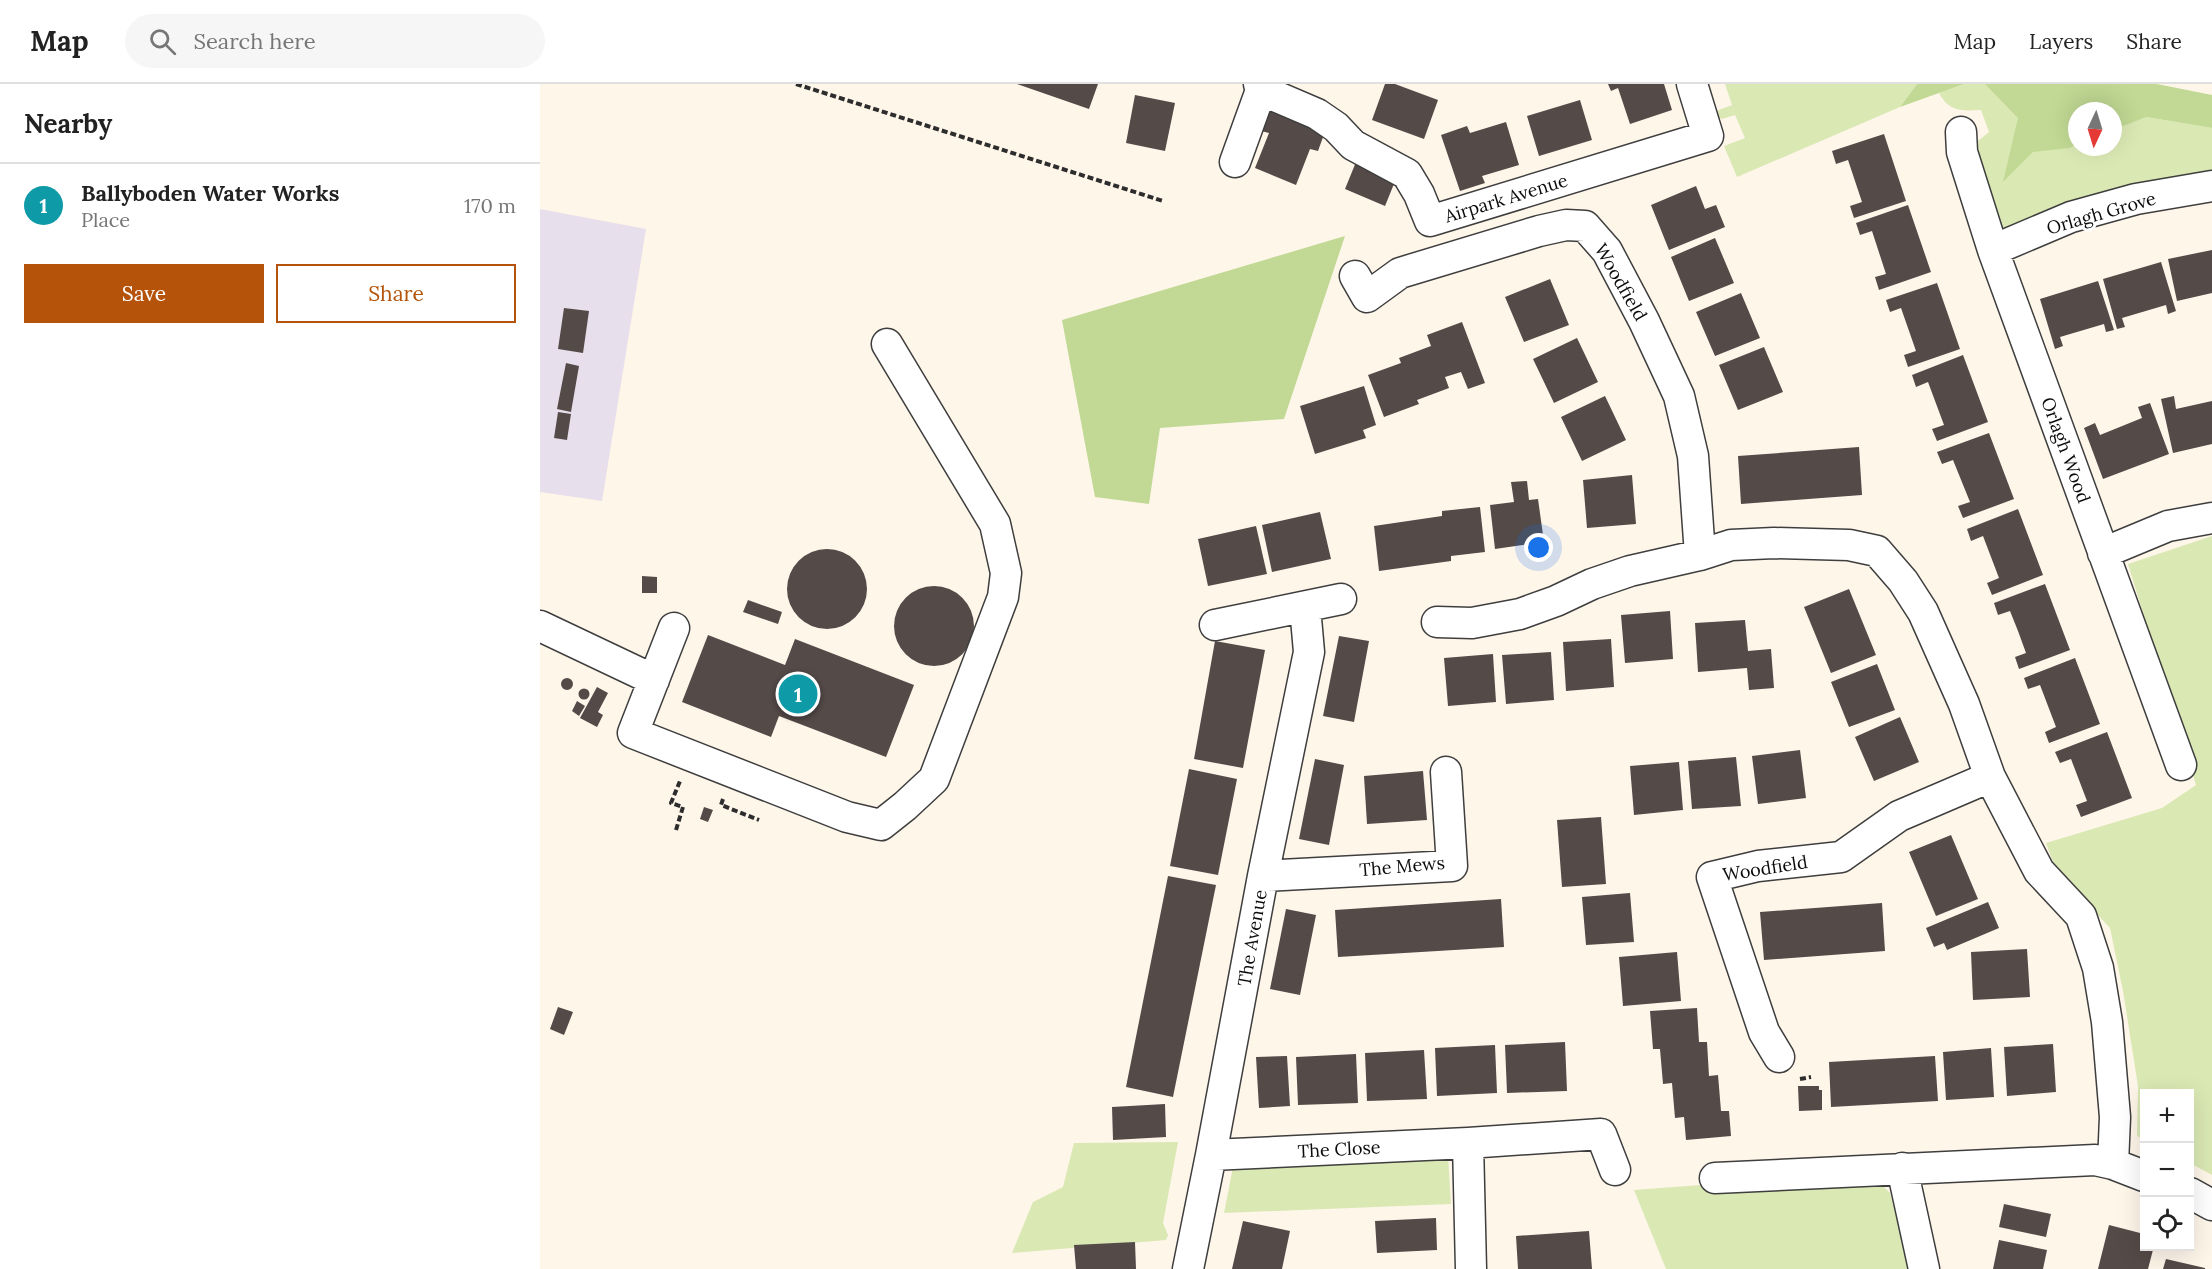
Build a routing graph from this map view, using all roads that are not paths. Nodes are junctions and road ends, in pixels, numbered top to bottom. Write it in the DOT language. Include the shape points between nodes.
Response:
graph roads {
  1 [pos="1692,84"];
  2 [pos="1260,87"];
  3 [pos="1961,132"];
  4 [pos="1235,162"];
  5 [pos="2212,186"];
  6 [pos="1993,250"];
  7 [pos="1355,276"];
  8 [pos="887,344"];
  9 [pos="2212,518"];
  10 [pos="2103,553"];
  11 [pos="1700,555"];
  12 [pos="1341,599"];
  13 [pos="1305,607"];
  14 [pos="1437,622"];
  15 [pos="1215,625"];
  16 [pos="540,626"];
  17 [pos="674,628"];
  18 [pos="654,680"];
  19 [pos="2181,765"];
  20 [pos="1446,772"];
  21 [pos="1990,777"];
  22 [pos="1263,876"];
  23 [pos="1779,1057"];
  24 [pos="1468,1143"];
  25 [pos="1211,1155"];
  26 [pos="2114,1164"];
  27 [pos="1902,1168"];
  28 [pos="1615,1170"];
  29 [pos="2140,1174"];
  30 [pos="1715,1178"];
  31 [pos="2194,1195"];
  32 [pos="2212,1205"];
  33 [pos="1188,1269"];
  34 [pos="1471,1269"];
  35 [pos="1924,1269"];
  1 -- 2 [label="street, Airpark Avenue" via="1708,136 1430,221 1407,174 1353,145 1317,114"];
  2 -- 4 [label="street"];
  3 -- 6 [label="street, Orlagh Wood" via="1965,163"];
  5 -- 6 [label="street, Orlagh Grove" via="2136,199 2082,214"];
  6 -- 10 [label="street, Orlagh Wood"];
  7 -- 11 [label="street, Woodfield" via="1367,297 1400,273 1539,231 1566,225 1585,226 1607,251 1679,396 1693,456"];
  8 -- 18 [label="street" via="995,524 1006,573 1003,597 934,779 881,825 847,818 633,733"];
  9 -- 10 [label="street" via="2168,526"];
  10 -- 19 [label="street, Orlagh Wood"];
  11 -- 14 [label="street" via="1620,574 1520,614 1472,623"];
  11 -- 21 [label="street" via="1731,545 1774,543 1849,545 1877,551 1923,612 1964,704"];
  12 -- 13 [label="street"];
  13 -- 15 [label="street"];
  13 -- 22 [label="street, The Avenue" via="1309,652"];
  16 -- 18 [label="street"];
  17 -- 18 [label="street"];
  20 -- 22 [label="street, The Mews" via="1452,866"];
  21 -- 23 [label="street, Woodfield" via="1899,816 1841,857 1758,866 1712,877 1764,1032"];
  21 -- 26 [label="street" via="2039,871 2081,916 2098,968 2112,1078"];
  22 -- 25 [label="street, The Avenue"];
  24 -- 25 [label="street, The Close"];
  24 -- 28 [label="street, The Close" via="1602,1134"];
  24 -- 34 [label="street"];
  25 -- 33 [label="street, The Avenue"];
  26 -- 27 [label="street" via="2095,1160"];
  26 -- 29 [label="street"];
  27 -- 30 [label="street"];
  27 -- 35 [label="street"];
  31 -- 32 [label="street"];
}
